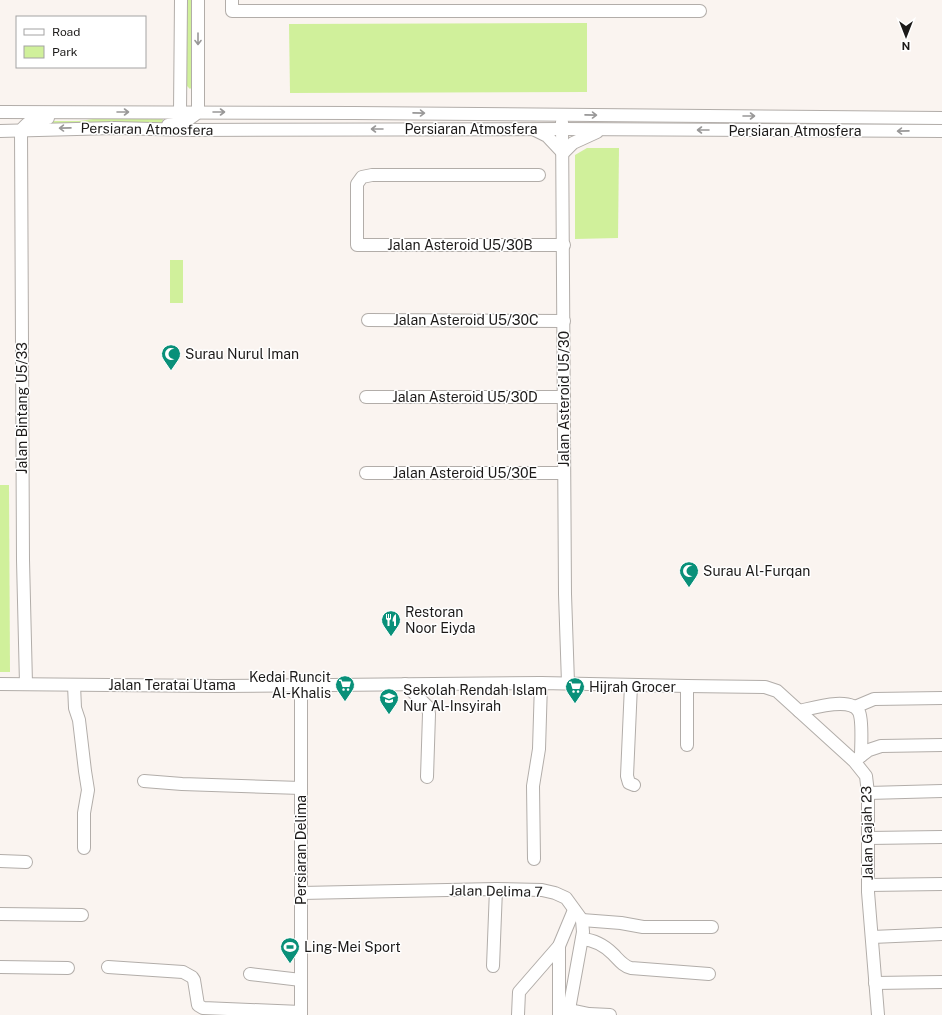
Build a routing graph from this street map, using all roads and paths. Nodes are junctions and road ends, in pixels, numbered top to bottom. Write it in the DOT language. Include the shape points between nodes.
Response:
graph roads {
  1 [pos="181,0"];
  2 [pos="198,0"];
  3 [pos="232,6"];
  4 [pos="700,10"];
  5 [pos="0,112"];
  6 [pos="96,112"];
  7 [pos="562,114"];
  8 [pos="189,115"];
  9 [pos="938,116"];
  10 [pos="115,128"];
  11 [pos="533,129"];
  12 [pos="563,129"];
  13 [pos="604,129"];
  14 [pos="276,130"];
  15 [pos="0,131"];
  16 [pos="20,131"];
  17 [pos="942,131"];
  18 [pos="563,153"];
  19 [pos="539,175"];
  20 [pos="564,245"];
  21 [pos="368,320"];
  22 [pos="564,320"];
  23 [pos="366,397"];
  24 [pos="564,397"];
  25 [pos="366,473"];
  26 [pos="564,473"];
  27 [pos="542,683"];
  28 [pos="568,683"];
  29 [pos="0,684"];
  30 [pos="26,684"];
  31 [pos="74,684"];
  32 [pos="405,684"];
  33 [pos="300,685"];
  34 [pos="631,685"];
  35 [pos="687,686"];
  36 [pos="751,686"];
  37 [pos="942,698"];
  38 [pos="855,707"];
  39 [pos="799,711"];
  40 [pos="687,745"];
  41 [pos="942,745"];
  42 [pos="858,759"];
  43 [pos="427,777"];
  44 [pos="144,781"];
  45 [pos="634,785"];
  46 [pos="300,788"];
  47 [pos="942,791"];
  48 [pos="868,793"];
  49 [pos="942,837"];
  50 [pos="868,838"];
  51 [pos="84,848"];
  52 [pos="534,859"];
  53 [pos="0,861"];
  54 [pos="26,862"];
  55 [pos="942,884"];
  56 [pos="868,885"];
  57 [pos="496,889"];
  58 [pos="301,893"];
  59 [pos="0,914"];
  60 [pos="82,915"];
  61 [pos="578,915"];
  62 [pos="712,927"];
  63 [pos="942,934"];
  64 [pos="872,937"];
  65 [pos="582,939"];
  66 [pos="559,946"];
  67 [pos="493,966"];
  68 [pos="0,967"];
  69 [pos="108,967"];
  70 [pos="68,968"];
  71 [pos="250,974"];
  72 [pos="708,974"];
  73 [pos="301,980"];
  74 [pos="942,982"];
  75 [pos="875,983"];
  76 [pos="566,1013"];
  77 [pos="301,1014"];
  78 [pos="518,1015"];
  79 [pos="610,1015"];
  80 [pos="878,1015"];
  1 -- 8 [label="street"];
  2 -- 8 [label="street, one-way"];
  3 -- 4 [label="street"];
  5 -- 6 [label="street, Persiaran Atmosfera"];
  6 -- 8 [label="street, Persiaran Atmosfera, one-way"];
  6 -- 16 [label="street" via="36,119"];
  8 -- 7 [label="street, Persiaran Atmosfera, one-way"];
  7 -- 9 [label="street, Persiaran Atmosfera, one-way"];
  7 -- 12 [label="street, Jalan Asteroid U5/30"];
  8 -- 10 [label="street" via="180,123"];
  8 -- 14 [label="street" via="199,124"];
  10 -- 14 [label="street, Persiaran Atmosfera"];
  10 -- 16 [label="street, Persiaran Atmosfera, one-way"];
  11 -- 12 [label="street, Persiaran Atmosfera"];
  11 -- 14 [label="street, Persiaran Atmosfera, one-way"];
  11 -- 18 [label="street" via="547,136"];
  12 -- 13 [label="street, Persiaran Atmosfera"];
  12 -- 18 [label="street, Jalan Asteroid U5/30"];
  17 -- 13 [label="street, Persiaran Atmosfera, one-way"];
  13 -- 18 [label="street" via="573,143"];
  15 -- 16 [label="street, Persiaran Atmosfera"];
  16 -- 30 [label="street, Jalan Bintang U5/33"];
  18 -- 20 [label="street, Jalan Asteroid U5/30"];
  19 -- 20 [label="street, Jalan Asteroid U5/30B" via="362,177 357,184 357,245"];
  20 -- 22 [label="street, Jalan Asteroid U5/30"];
  21 -- 22 [label="street, Jalan Asteroid U5/30C"];
  22 -- 24 [label="street, Jalan Asteroid U5/30"];
  23 -- 24 [label="street, Jalan Asteroid U5/30D"];
  24 -- 26 [label="street, Jalan Asteroid U5/30"];
  25 -- 26 [label="street, Jalan Asteroid U5/30E"];
  26 -- 28 [label="street, Jalan Asteroid U5/30"];
  27 -- 28 [label="street, Jalan Teratai Utama"];
  27 -- 32 [label="street, Jalan Teratai Utama"];
  27 -- 52 [label="street" via="539,749 533,786"];
  28 -- 34 [label="street, Jalan Teratai Utama"];
  29 -- 30 [label="street, Jalan Teratai Utama"];
  30 -- 31 [label="street, Jalan Teratai Utama"];
  31 -- 33 [label="street, Jalan Teratai Utama"];
  31 -- 51 [label="street" via="75,708 79,720 88,790 84,813"];
  32 -- 33 [label="street, Jalan Teratai Utama"];
  32 -- 43 [label="street" via="428,707"];
  33 -- 46 [label="street, Persiaran Delima"];
  34 -- 35 [label="street, Jalan Teratai Utama"];
  34 -- 45 [label="street" via="627,776 629,783"];
  35 -- 36 [label="street, Jalan Teratai Utama"];
  35 -- 40 [label="street"];
  36 -- 39 [label="street, Jalan Gajah 23" via="777,691"];
  37 -- 38 [label="street" via="874,699"];
  38 -- 39 [label="street" via="845,704"];
  38 -- 42 [label="street" via="860,717"];
  39 -- 42 [label="street, Jalan Gajah 23"];
  41 -- 42 [label="street" via="881,746 869,750"];
  42 -- 48 [label="street, Jalan Gajah 23" via="866,776"];
  44 -- 46 [label="street"];
  46 -- 58 [label="street, Persiaran Delima"];
  47 -- 48 [label="street"];
  48 -- 50 [label="street, Jalan Gajah 23"];
  49 -- 50 [label="street"];
  50 -- 56 [label="street, Jalan Gajah 23"];
  53 -- 54 [label="street"];
  55 -- 56 [label="street"];
  56 -- 64 [label="street, Jalan Gajah 23"];
  57 -- 58 [label="street, Jalan Delima 7"];
  57 -- 61 [label="street, Jalan Delima 7" via="542,890 555,893 566,898"];
  57 -- 67 [label="street"];
  58 -- 73 [label="street, Persiaran Delima"];
  59 -- 60 [label="street"];
  61 -- 62 [label="street" via="643,927"];
  61 -- 65 [label="street" via="583,932"];
  61 -- 66 [label="street"];
  63 -- 64 [label="street"];
  64 -- 75 [label="street, Jalan Gajah 23"];
  65 -- 72 [label="street" via="598,943 625,966 631,968"];
  65 -- 76 [label="street"];
  66 -- 76 [label="street"];
  66 -- 78 [label="street" via="520,989"];
  68 -- 70 [label="street"];
  69 -- 77 [label="street" via="188,974 194,980 198,1005 201,1008"];
  71 -- 73 [label="street"];
  73 -- 77 [label="street, Persiaran Delima"];
  74 -- 75 [label="street"];
  75 -- 80 [label="street, Jalan Gajah 23"];
  76 -- 79 [label="street"];
}
